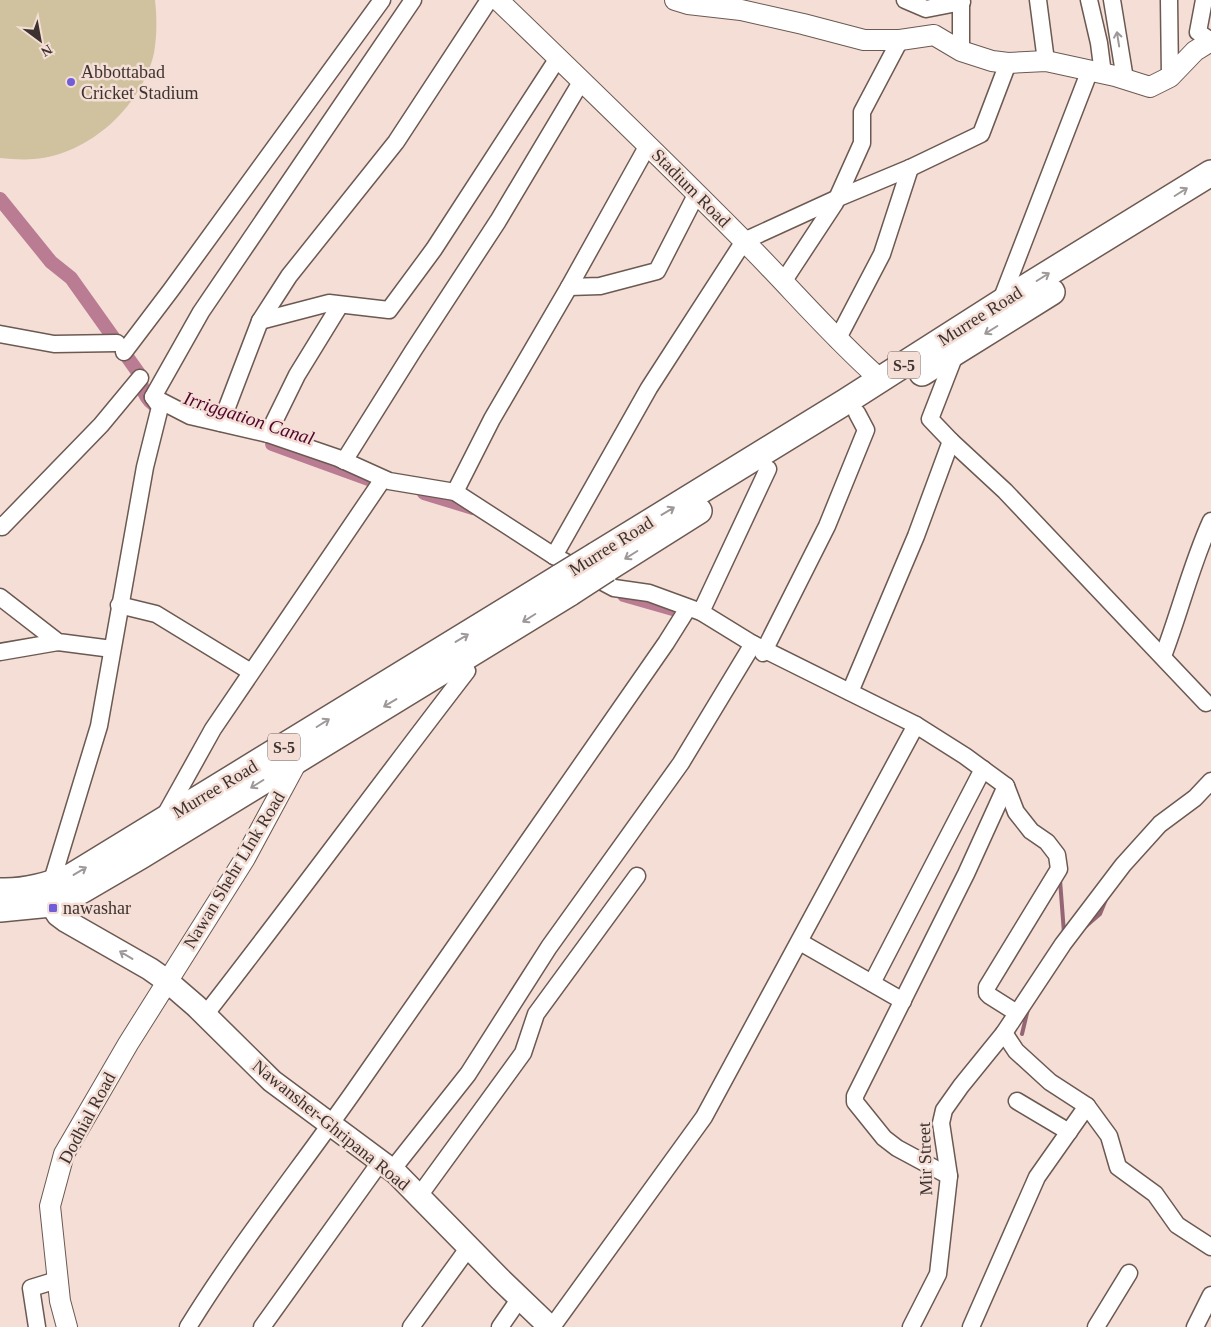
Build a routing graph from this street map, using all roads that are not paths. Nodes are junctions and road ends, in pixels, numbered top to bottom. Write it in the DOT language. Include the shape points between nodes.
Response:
graph roads {
  1 [pos="382,0"];
  2 [pos="413,0"];
  3 [pos="489,0"];
  4 [pos="498,0"];
  5 [pos="675,0"];
  6 [pos="905,0"];
  7 [pos="1038,0"];
  8 [pos="1089,0"];
  9 [pos="1112,0"];
  10 [pos="1169,0"];
  11 [pos="1204,0"];
  12 [pos="962,1"];
  13 [pos="925,5"];
  14 [pos="934,35"];
  15 [pos="900,40"];
  16 [pos="1211,41"];
  17 [pos="961,51"];
  18 [pos="558,58"];
  19 [pos="1046,61"];
  20 [pos="1008,63"];
  21 [pos="1097,72"];
  22 [pos="1170,76"];
  23 [pos="1125,79"];
  24 [pos="581,82"];
  25 [pos="648,145"];
  26 [pos="910,168"];
  27 [pos="1211,173"];
  28 [pos="1211,193"];
  29 [pos="696,195"];
  30 [pos="838,198"];
  31 [pos="744,241"];
  32 [pos="783,282"];
  33 [pos="569,287"];
  34 [pos="1014,302"];
  35 [pos="340,305"];
  36 [pos="260,321"];
  37 [pos="0,334"];
  38 [pos="837,340"];
  39 [pos="956,352"];
  40 [pos="140,378"];
  41 [pos="881,380"];
  42 [pos="153,397"];
  43 [pos="857,413"];
  44 [pos="221,423"];
  45 [pos="268,434"];
  46 [pos="951,441"];
  47 [pos="772,459"];
  48 [pos="344,461"];
  49 [pos="383,479"];
  50 [pos="455,492"];
  51 [pos="1211,521"];
  52 [pos="0,525"];
  53 [pos="561,575"];
  54 [pos="0,597"];
  55 [pos="119,605"];
  56 [pos="694,610"];
  57 [pos="58,642"];
  58 [pos="112,649"];
  59 [pos="760,649"];
  60 [pos="0,652"];
  61 [pos="1163,656"];
  62 [pos="461,661"];
  63 [pos="251,672"];
  64 [pos="850,692"];
  65 [pos="1206,702"];
  66 [pos="916,725"];
  67 [pos="299,758"];
  68 [pos="983,770"];
  69 [pos="1211,781"];
  70 [pos="1006,786"];
  71 [pos="162,822"];
  72 [pos="637,876"];
  73 [pos="0,891"];
  74 [pos="51,894"];
  75 [pos="0,908"];
  76 [pos="800,942"];
  77 [pos="167,981"];
  78 [pos="872,983"];
  79 [pos="903,1001"];
  80 [pos="1017,1013"];
  81 [pos="205,1015"];
  82 [pos="1004,1033"];
  83 [pos="1017,1101"];
  84 [pos="1087,1106"];
  85 [pos="330,1124"];
  86 [pos="1069,1132"];
  87 [pos="386,1166"];
  88 [pos="949,1176"];
  89 [pos="418,1196"];
  90 [pos="469,1247"];
  91 [pos="1211,1247"];
  92 [pos="1128,1273"];
  93 [pos="58,1280"];
  94 [pos="1211,1295"];
  95 [pos="520,1298"];
  96 [pos="37,1327"];
  97 [pos="67,1327"];
  98 [pos="188,1327"];
  99 [pos="262,1327"];
  100 [pos="411,1327"];
  101 [pos="500,1327"];
  102 [pos="551,1327"];
  103 [pos="911,1327"];
  104 [pos="971,1327"];
  105 [pos="1096,1327"];
  106 [pos="1195,1327"];
  1 -- 37 [label="street" via="171,290 120,347 54,344"];
  2 -- 42 [label="street" via="201,312"];
  3 -- 36 [label="street" via="396,142 289,276"];
  4 -- 18 [label="street, Stadium Road"];
  5 -- 15 [label="street" via="741,10 864,40"];
  6 -- 13 [label="street"];
  7 -- 19 [label="street"];
  8 -- 21 [label="street" via="1099,43"];
  23 -- 9 [label="street, one-way"];
  10 -- 22 [label="street"];
  11 -- 16 [label="street" via="1198,32"];
  12 -- 13 [label="street"];
  12 -- 17 [label="street"];
  13 -- 14 [label="street"];
  14 -- 15 [label="street"];
  14 -- 17 [label="street"];
  15 -- 30 [label="street" via="862,112 862,142"];
  16 -- 22 [label="street"];
  17 -- 20 [label="street"];
  18 -- 24 [label="street, Stadium Road"];
  18 -- 35 [label="street" via="434,249 389,310"];
  19 -- 20 [label="street"];
  19 -- 21 [label="street"];
  20 -- 26 [label="street" via="981,134"];
  21 -- 23 [label="street"];
  21 -- 34 [label="street"];
  22 -- 23 [label="street" via="1150,87"];
  24 -- 25 [label="street, Stadium Road"];
  24 -- 48 [label="street" via="498,221"];
  25 -- 29 [label="street, Stadium Road"];
  25 -- 33 [label="street"];
  26 -- 30 [label="street"];
  26 -- 38 [label="street" via="882,254"];
  34 -- 27 [label="main road, Murree Road / S-5, one-way"];
  28 -- 34 [label="main road, Murree Road / S-5"];
  29 -- 31 [label="street, Stadium Road"];
  29 -- 33 [label="street" via="657,272 600,286"];
  30 -- 31 [label="street"];
  30 -- 32 [label="street"];
  31 -- 32 [label="street, Stadium Road"];
  31 -- 53 [label="street" via="649,388"];
  32 -- 38 [label="street, Stadium Road"];
  33 -- 50 [label="street" via="492,419"];
  34 -- 39 [label="main road, Murree Road / S-5, one-way"];
  34 -- 41 [label="main road, Murree Road / S-5"];
  35 -- 36 [label="street" via="329,304"];
  35 -- 45 [label="street" via="297,376"];
  36 -- 44 [label="street"];
  38 -- 41 [label="street, Stadium Road"];
  39 -- 43 [label="main road, Murree Road / S-5"];
  39 -- 46 [label="street" via="930,419"];
  40 -- 52 [label="street" via="100,425 2,527"];
  41 -- 47 [label="main road, Murree Road / S-5"];
  42 -- 44 [label="street" via="190,416"];
  42 -- 55 [label="street" via="160,407 145,467"];
  43 -- 47 [label="main road, Murree Road / S-5"];
  43 -- 59 [label="street" via="866,430 827,526"];
  44 -- 45 [label="street"];
  45 -- 48 [label="street"];
  46 -- 61 [label="street" via="1005,490"];
  46 -- 64 [label="street" via="916,536"];
  47 -- 53 [label="main road, Murree Road / S-5, bridge" via="601,562"];
  47 -- 56 [label="street"];
  48 -- 49 [label="street"];
  49 -- 50 [label="street"];
  49 -- 63 [label="street"];
  50 -- 53 [label="street"];
  51 -- 61 [label="street"];
  53 -- 56 [label="street" via="650,593"];
  53 -- 62 [label="main road, Murree Road / S-5, one-way"];
  71 -- 53 [label="main road, Murree Road / S-5, one-way"];
  54 -- 57 [label="street"];
  55 -- 58 [label="street"];
  55 -- 63 [label="street" via="156,614"];
  56 -- 59 [label="street"];
  56 -- 85 [label="street" via="660,651"];
  57 -- 58 [label="street"];
  57 -- 60 [label="street"];
  58 -- 74 [label="street" via="99,726"];
  59 -- 64 [label="street"];
  59 -- 87 [label="street" via="549,948 468,1074"];
  61 -- 65 [label="street"];
  62 -- 67 [label="main road, Murree Road / S-5, one-way"];
  62 -- 81 [label="street" via="467,671"];
  63 -- 71 [label="street" via="213,729"];
  64 -- 66 [label="street"];
  66 -- 68 [label="street"];
  66 -- 76 [label="street"];
  67 -- 74 [label="main road, Murree Road / S-5, one-way" via="81,891"];
  67 -- 77 [label="street, Nawan Shehr LInk Road" via="244,860"];
  68 -- 70 [label="street"];
  68 -- 78 [label="street"];
  69 -- 80 [label="street, Mir Street" via="1195,798 1160,824 1123,865 1063,944"];
  70 -- 79 [label="street"];
  70 -- 80 [label="street" via="1016,812 1057,855 1059,869 987,987 990,996"];
  74 -- 71 [label="main road, Murree Road / S-5, one-way" via="72,876"];
  72 -- 89 [label="street" via="536,1014 523,1053"];
  73 -- 74 [label="main road, Murree Road / S-5"];
  74 -- 75 [label="main road, Murree Road / S-5"];
  77 -- 74 [label="main road, Nawansher-Ghripana Road, one-way" via="66,921 58,915"];
  76 -- 78 [label="street"];
  76 -- 102 [label="street" via="704,1117"];
  77 -- 81 [label="main road, Nawansher-Ghripana Road"];
  77 -- 93 [label="street, Dodhial Road" via="64,1154 50,1206"];
  78 -- 79 [label="street"];
  79 -- 88 [label="street" via="855,1096 855,1102 884,1138"];
  80 -- 82 [label="street, Mir Street"];
  81 -- 85 [label="main road, Nawansher-Ghripana Road" via="272,1081"];
  82 -- 84 [label="street" via="1016,1051 1050,1082"];
  82 -- 88 [label="street, Mir Street" via="944,1110 941,1123"];
  83 -- 86 [label="street"];
  84 -- 86 [label="street"];
  84 -- 91 [label="street" via="1109,1136 1118,1167 1154,1194 1177,1225"];
  85 -- 87 [label="main road, Nawansher-Ghripana Road"];
  85 -- 98 [label="street" via="268,1208"];
  86 -- 104 [label="street" via="1036,1177"];
  87 -- 89 [label="main road, Nawansher-Ghripana Road"];
  87 -- 99 [label="street"];
  88 -- 103 [label="street, Mir Street" via="938,1274"];
  89 -- 90 [label="main road, Nawansher-Ghripana Road"];
  90 -- 95 [label="main road, Nawansher-Ghripana Road"];
  90 -- 100 [label="street"];
  92 -- 105 [label="street"];
  93 -- 96 [label="street" via="31,1288"];
  93 -- 97 [label="street, Dodhial Road"];
  94 -- 106 [label="street"];
  95 -- 101 [label="street"];
  95 -- 102 [label="main road, Nawansher-Ghripana Road"];
}
